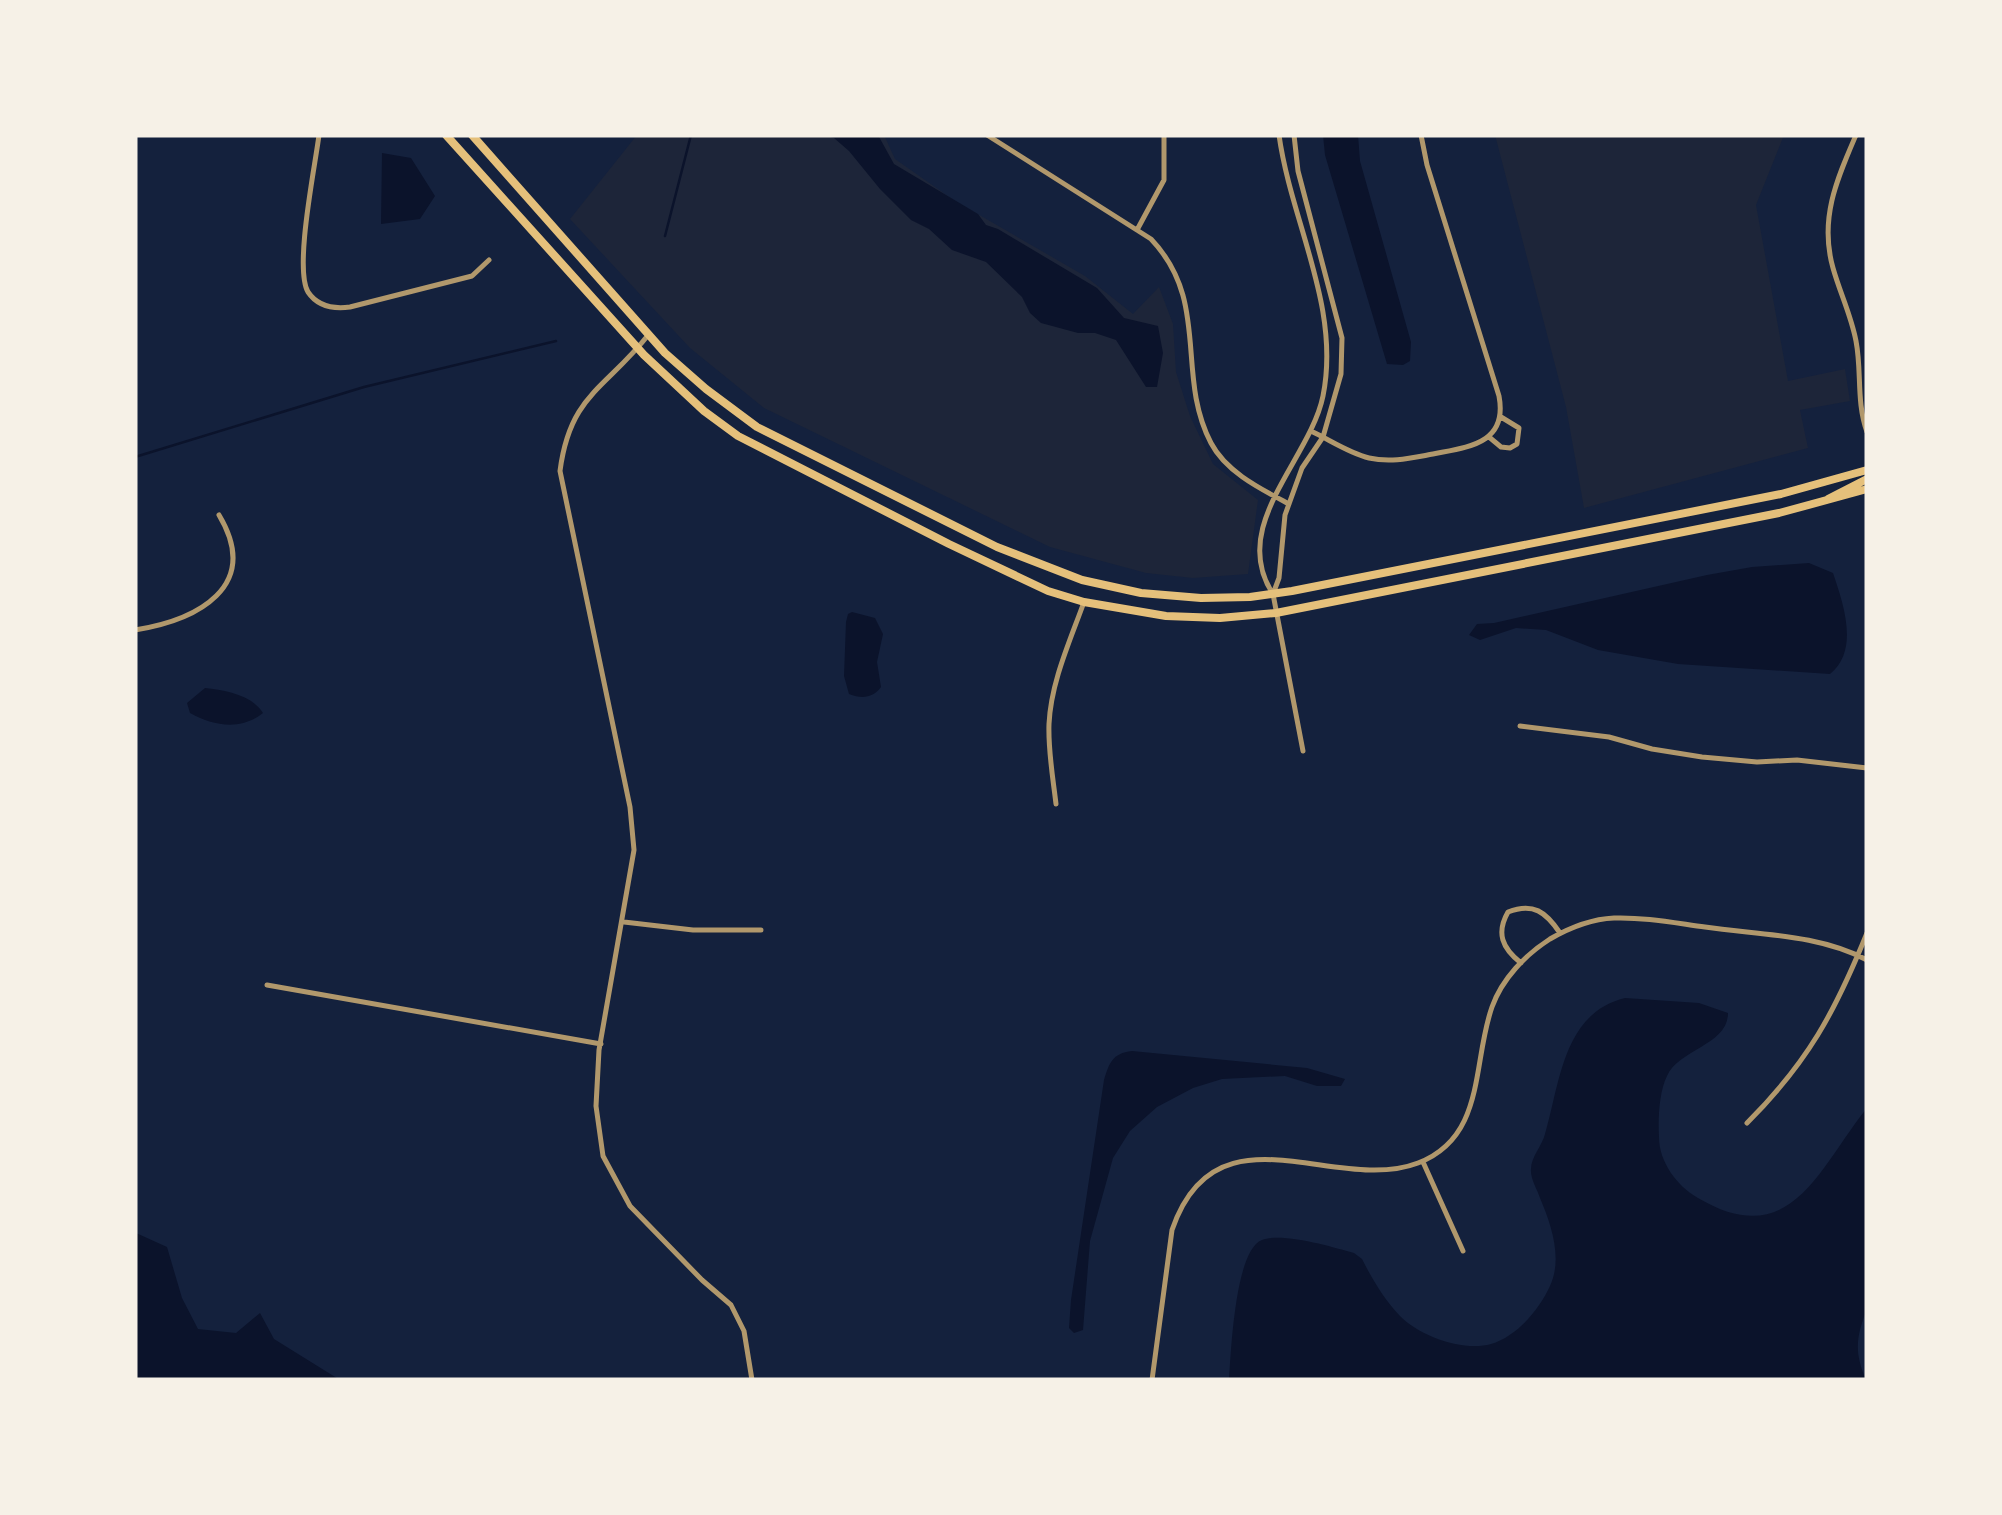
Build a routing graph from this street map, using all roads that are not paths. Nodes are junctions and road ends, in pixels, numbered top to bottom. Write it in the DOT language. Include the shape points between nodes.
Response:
graph roads {
  1 [pos="319,135"];
  2 [pos="446,135"];
  3 [pos="472,135"];
  4 [pos="987,135"];
  5 [pos="1164,135"];
  6 [pos="1279,135"];
  7 [pos="1294,135"];
  8 [pos="1421,135"];
  9 [pos="1856,135"];
  10 [pos="1137,230"];
  11 [pos="489,260"];
  12 [pos="649,334"];
  13 [pos="638,348"];
  14 [pos="1501,418"];
  15 [pos="1312,431"];
  16 [pos="1867,432"];
  17 [pos="1323,436"];
  18 [pos="1489,436"];
  19 [pos="1867,470"];
  20 [pos="1867,479"];
  21 [pos="1867,489"];
  22 [pos="1274,496"];
  23 [pos="1824,502"];
  24 [pos="1289,504"];
  25 [pos="220,515"];
  26 [pos="1273,594"];
  27 [pos="1084,602"];
  28 [pos="1276,613"];
  29 [pos="135,630"];
  30 [pos="1520,726"];
  31 [pos="1303,751"];
  32 [pos="1867,768"];
  33 [pos="1056,804"];
  34 [pos="624,922"];
  35 [pos="760,930"];
  36 [pos="1867,932"];
  37 [pos="1560,933"];
  38 [pos="1858,954"];
  39 [pos="1867,960"];
  40 [pos="1520,963"];
  41 [pos="267,985"];
  42 [pos="600,1044"];
  43 [pos="1747,1123"];
  44 [pos="1423,1162"];
  45 [pos="1462,1251"];
  46 [pos="752,1380"];
  47 [pos="1152,1380"];
  1 -- 11 [label="street" via="302,263 316,300 350,307 472,276"];
  2 -- 13 [label="main road"];
  3 -- 12 [label="main road"];
  4 -- 10 [label="street"];
  5 -- 10 [label="street" via="1164,180"];
  6 -- 15 [label="street" via="1327,326 1328,366"];
  7 -- 17 [label="street" via="1342,338 1341,374"];
  8 -- 14 [label="street"];
  9 -- 16 [label="street" via="1826,222 1857,344"];
  10 -- 22 [label="street" via="1180,277 1200,415 1211,444"];
  12 -- 13 [label="street"];
  12 -- 26 [label="main road" via="757,427 1051,570 1141,594"];
  13 -- 27 [label="main road" via="738,436 948,544"];
  13 -- 34 [label="street" via="588,396 564,441 560,472 630,808 634,850"];
  14 -- 18 [label="street"];
  14 -- 18 [label="street" via="1518,428 1517,444 1501,447"];
  15 -- 17 [label="street"];
  15 -- 22 [label="street"];
  17 -- 18 [label="street" via="1359,455 1400,460 1472,446"];
  17 -- 24 [label="street"];
  19 -- 26 [label="main road" via="1781,494"];
  20 -- 23 [label="main road"];
  21 -- 23 [label="main road"];
  22 -- 24 [label="street"];
  22 -- 26 [label="street" via="1261,549 1264,580"];
  23 -- 28 [label="main road"];
  24 -- 26 [label="street"];
  25 -- 29 [label="street" via="234,557 220,592 198,612"];
  26 -- 28 [label="street"];
  27 -- 28 [label="main road" via="1166,616"];
  27 -- 33 [label="street" via="1050,708"];
  28 -- 31 [label="street"];
  30 -- 32 [label="street" via="1702,757"];
  34 -- 35 [label="street"];
  34 -- 42 [label="street"];
  36 -- 38 [label="street"];
  37 -- 38 [label="street" via="1596,920 1643,919 1776,935"];
  37 -- 40 [label="street"];
  37 -- 40 [label="street" via="1541,911 1523,906 1508,912 1500,934"];
  38 -- 39 [label="street"];
  38 -- 43 [label="street" via="1814,1046"];
  40 -- 44 [label="street" via="1493,1003 1468,1118"];
  41 -- 42 [label="street"];
  42 -- 46 [label="street" via="596,1106 604,1156 630,1206 731,1305 744,1331"];
  44 -- 45 [label="street"];
  44 -- 47 [label="street" via="1377,1170 1262,1158 1208,1177 1186,1199 1172,1230"];
}
